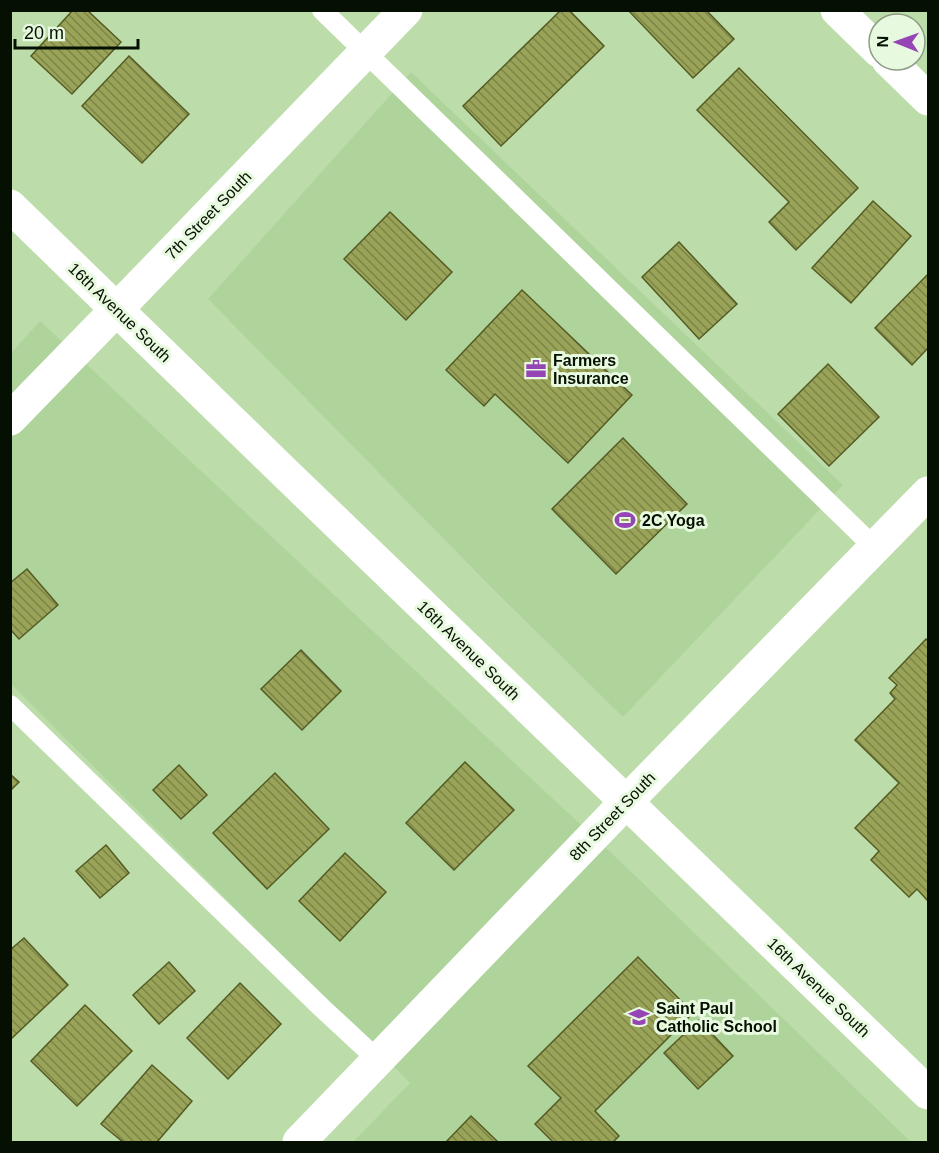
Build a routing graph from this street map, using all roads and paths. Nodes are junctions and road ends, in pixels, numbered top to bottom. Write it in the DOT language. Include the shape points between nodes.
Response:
graph roads {
  1 [pos="322,10"];
  2 [pos="406,10"];
  3 [pos="837,10"];
  4 [pos="867,39"];
  5 [pos="365,52"];
  6 [pos="900,72"];
  7 [pos="928,99"];
  8 [pos="10,206"];
  9 [pos="117,309"];
  10 [pos="10,419"];
  11 [pos="928,493"];
  12 [pos="874,548"];
  13 [pos="10,705"];
  14 [pos="627,801"];
  15 [pos="378,1060"];
  16 [pos="928,1093"];
  17 [pos="299,1143"];
  1 -- 5 [label="lane"];
  2 -- 5 [label="street, 7th Street South"];
  3 -- 4 [label="street"];
  5 -- 9 [label="street, 7th Street South"];
  5 -- 12 [label="lane"];
  6 -- 7 [label="street"];
  8 -- 9 [label="street, 16th Avenue South"];
  9 -- 10 [label="street, 7th Street South"];
  9 -- 14 [label="street, 16th Avenue South"];
  11 -- 12 [label="street, 8th Street South"];
  12 -- 14 [label="street, 8th Street South"];
  13 -- 15 [label="lane"];
  14 -- 15 [label="street, 8th Street South"];
  14 -- 16 [label="street, 16th Avenue South"];
  15 -- 17 [label="street, 8th Street South"];
}
